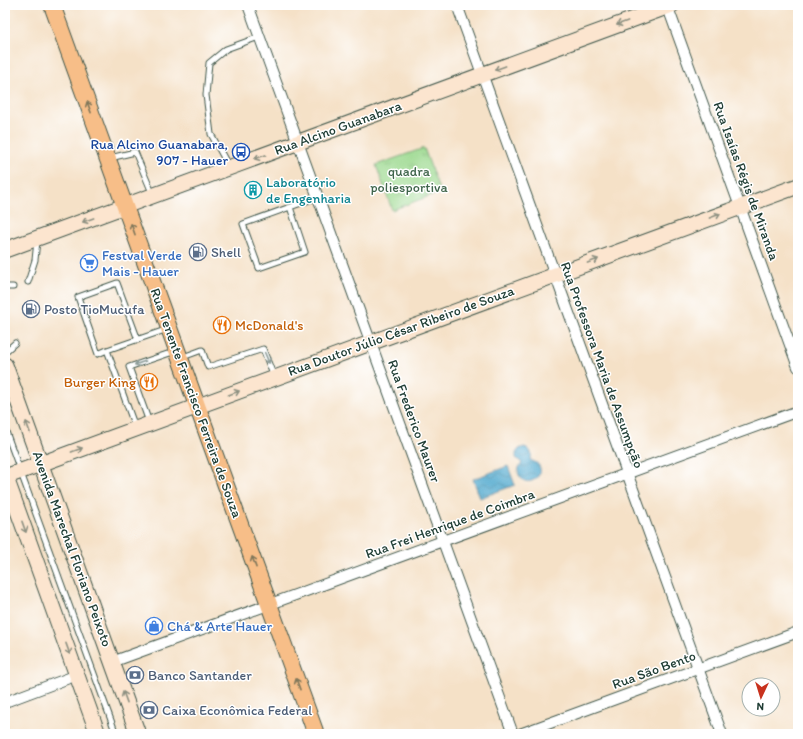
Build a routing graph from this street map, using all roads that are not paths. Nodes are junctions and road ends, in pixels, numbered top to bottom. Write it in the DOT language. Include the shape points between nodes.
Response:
graph roads {
  1 [pos="52,5"];
  2 [pos="248,5"];
  3 [pos="457,5"];
  4 [pos="669,6"];
  5 [pos="259,37"];
  6 [pos="482,75"];
  7 [pos="298,142"];
  8 [pos="108,158"];
  9 [pos="229,168"];
  10 [pos="798,186"];
  11 [pos="153,196"];
  12 [pos="318,197"];
  13 [pos="125,206"];
  14 [pos="290,207"];
  15 [pos="740,207"];
  16 [pos="37,238"];
  17 [pos="5,250"];
  18 [pos="555,275"];
  19 [pos="28,282"];
  20 [pos="13,287"];
  21 [pos="5,288"];
  22 [pos="169,328"];
  23 [pos="138,340"];
  24 [pos="15,343"];
  25 [pos="370,343"];
  26 [pos="107,350"];
  27 [pos="5,352"];
  28 [pos="178,354"];
  29 [pos="798,367"];
  30 [pos="6,371"];
  31 [pos="275,378"];
  32 [pos="197,406"];
  33 [pos="798,411"];
  34 [pos="142,426"];
  35 [pos="5,429"];
  36 [pos="41,464"];
  37 [pos="20,471"];
  38 [pos="627,474"];
  39 [pos="5,476"];
  40 [pos="443,541"];
  41 [pos="269,605"];
  42 [pos="798,632"];
  43 [pos="112,662"];
  44 [pos="698,669"];
  45 [pos="77,675"];
  46 [pos="5,702"];
  47 [pos="98,734"];
  48 [pos="116,734"];
  49 [pos="138,734"];
  50 [pos="316,734"];
  51 [pos="513,734"];
  52 [pos="520,734"];
  53 [pos="722,734"];
  8 -- 1 [label="main road, Rua Tenente Francisco Ferreira de Souza, one-way"];
  2 -- 5 [label="street, Rua Frederico Maurer"];
  3 -- 6 [label="street, Rua Professora Maria de Assumpção"];
  4 -- 6 [label="main road, Rua Alcino Guanabara, one-way"];
  4 -- 15 [label="street, Rua Isaías Régis de Miranda"];
  5 -- 7 [label="street, Rua Frederico Maurer"];
  5 -- 9 [label="lane" via="226,49 209,63 206,95 211,134"];
  6 -- 7 [label="main road, Rua Alcino Guanabara"];
  6 -- 18 [label="street, Rua Professora Maria de Assumpção"];
  7 -- 9 [label="main road, Rua Alcino Guanabara, one-way"];
  7 -- 12 [label="street, Rua Frederico Maurer"];
  8 -- 11 [label="lane" via="135,152"];
  8 -- 13 [label="main road, Rua Tenente Francisco Ferreira de Souza"];
  9 -- 11 [label="main road, Rua Alcino Guanabara"];
  10 -- 15 [label="main road, Rua Doutor Júlio César Ribeiro de Souza"];
  11 -- 13 [label="main road, Rua Alcino Guanabara"];
  12 -- 14 [label="lane"];
  12 -- 25 [label="street, Rua Frederico Maurer"];
  13 -- 16 [label="main road, Rua Alcino Guanabara, one-way"];
  22 -- 13 [label="main road, Rua Tenente Francisco Ferreira de Souza, one-way"];
  14 -- 14 [label="lane" via="244,224 259,268 305,252"];
  18 -- 15 [label="main road, Rua Doutor Júlio César Ribeiro de Souza, one-way"];
  15 -- 29 [label="street, Rua Isaías Régis de Miranda"];
  16 -- 17 [label="main road, Rua Alcino Guanabara"];
  16 -- 19 [label="lane" via="35,260"];
  18 -- 25 [label="main road, Rua Doutor Júlio César Ribeiro de Souza"];
  18 -- 38 [label="street, Rua Professora Maria de Assumpção"];
  20 -- 21 [label="lane"];
  22 -- 23 [label="lane"];
  22 -- 28 [label="main road, Rua Tenente Francisco Ferreira de Souza"];
  23 -- 26 [label="lane"];
  23 -- 26 [label="lane" via="117,283 78,297 98,354"];
  24 -- 27 [label="lane"];
  25 -- 31 [label="main road, Rua Doutor Júlio César Ribeiro de Souza"];
  25 -- 40 [label="street, Rua Frederico Maurer"];
  26 -- 34 [label="lane"];
  28 -- 31 [label="lane, one-way" via="202,350 208,367 263,349"];
  28 -- 32 [label="main road, Rua Tenente Francisco Ferreira de Souza"];
  28 -- 34 [label="lane, one-way" via="129,367"];
  36 -- 30 [label="main road, Avenida Marechal Floriano Peixoto, one-way"];
  32 -- 31 [label="main road, Rua Doutor Júlio César Ribeiro de Souza, one-way"];
  32 -- 34 [label="main road, Rua Doutor Júlio César Ribeiro de Souza"];
  41 -- 32 [label="main road, Rua Tenente Francisco Ferreira de Souza, one-way"];
  33 -- 38 [label="street, Rua Frei Henrique de Coimbra"];
  36 -- 34 [label="main road, Rua Doutor Júlio César Ribeiro de Souza, one-way"];
  35 -- 37 [label="lane"];
  36 -- 37 [label="main road, Rua Doutor Júlio César Ribeiro de Souza"];
  36 -- 43 [label="main road, Avenida Marechal Floriano Peixoto"];
  37 -- 39 [label="main road, Rua Doutor Júlio César Ribeiro de Souza"];
  37 -- 48 [label="lane"];
  38 -- 40 [label="street, Rua Frei Henrique de Coimbra"];
  38 -- 44 [label="street, Rua Professora Maria de Assumpção"];
  39 -- 45 [label="main road, one-way"];
  40 -- 41 [label="street, Rua Frei Henrique de Coimbra"];
  40 -- 51 [label="street, Rua Frederico Maurer"];
  41 -- 43 [label="street, Rua Frei Henrique de Coimbra"];
  50 -- 41 [label="main road, Rua Tenente Francisco Ferreira de Souza, one-way"];
  42 -- 44 [label="street, Rua São Bento"];
  49 -- 43 [label="main road, Avenida Marechal Floriano Peixoto, one-way"];
  44 -- 52 [label="street, Rua São Bento"];
  44 -- 53 [label="street, Rua Professora Maria de Assumpção"];
  45 -- 46 [label="street"];
  45 -- 47 [label="main road"];
}
